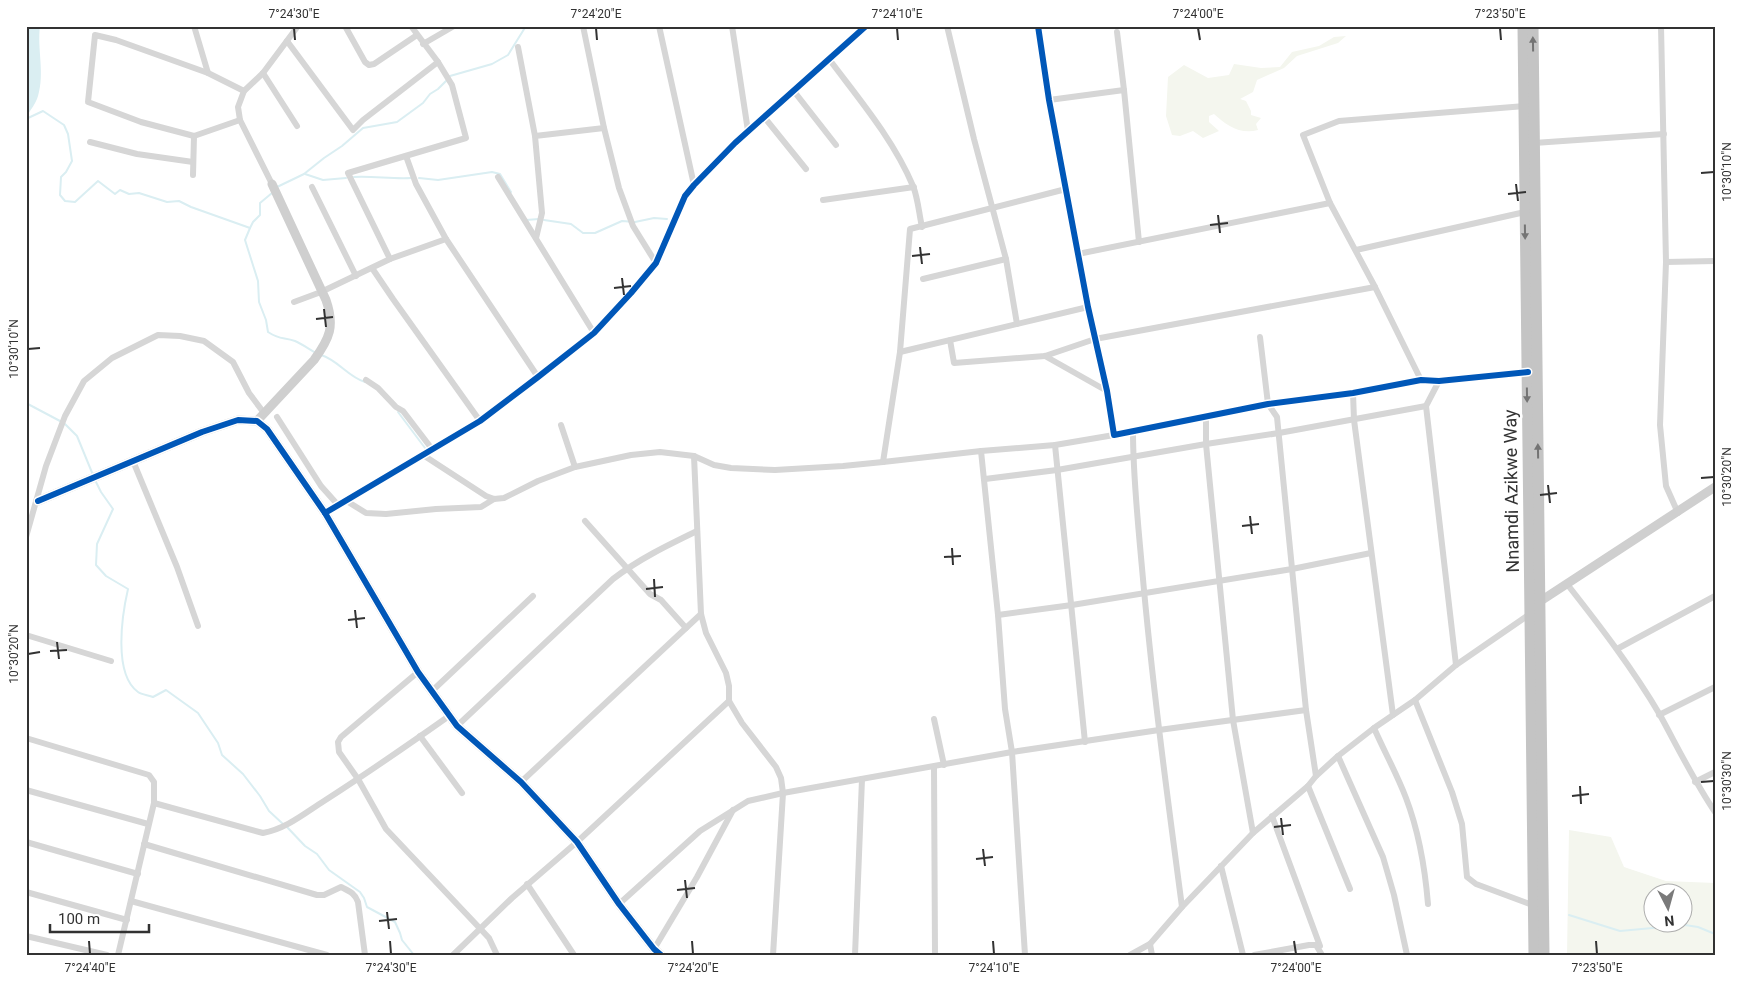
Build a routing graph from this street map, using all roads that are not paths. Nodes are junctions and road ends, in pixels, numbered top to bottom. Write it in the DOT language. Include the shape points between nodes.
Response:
graph roads {
  1 [pos="194,26"];
  2 [pos="298,26"];
  3 [pos="345,26"];
  4 [pos="411,26"];
  5 [pos="454,26"];
  6 [pos="583,26"];
  7 [pos="659,26"];
  8 [pos="732,26"];
  9 [pos="866,26"];
  10 [pos="947,26"];
  11 [pos="1038,26"];
  12 [pos="1523,26"];
  13 [pos="1533,26"];
  14 [pos="1661,26"];
  15 [pos="1117,32"];
  16 [pos="417,35"];
  17 [pos="287,41"];
  18 [pos="423,44"];
  19 [pos="518,47"];
  20 [pos="828,59"];
  21 [pos="438,62"];
  22 [pos="208,73"];
  23 [pos="262,73"];
  24 [pos="793,90"];
  25 [pos="1124,90"];
  26 [pos="244,91"];
  27 [pos="1049,100"];
  28 [pos="1525,106"];
  29 [pos="764,117"];
  30 [pos="240,120"];
  31 [pos="297,126"];
  32 [pos="604,128"];
  33 [pos="748,131"];
  34 [pos="1664,134"];
  35 [pos="194,136"];
  36 [pos="535,136"];
  37 [pos="90,142"];
  38 [pos="1534,143"];
  39 [pos="836,146"];
  40 [pos="406,156"];
  41 [pos="193,162"];
  42 [pos="806,169"];
  43 [pos="193,175"];
  44 [pos="498,177"];
  45 [pos="272,184"];
  46 [pos="694,185"];
  47 [pos="312,187"];
  48 [pos="914,187"];
  49 [pos="1066,189"];
  50 [pos="823,200"];
  51 [pos="1330,202"];
  52 [pos="992,207"];
  53 [pos="1525,212"];
  54 [pos="922,227"];
  55 [pos="536,238"];
  56 [pos="446,239"];
  57 [pos="1139,242"];
  58 [pos="1356,250"];
  59 [pos="1078,254"];
  60 [pos="390,259"];
  61 [pos="1006,259"];
  62 [pos="1715,261"];
  63 [pos="1666,262"];
  64 [pos="656,263"];
  65 [pos="372,268"];
  66 [pos="356,276"];
  67 [pos="923,279"];
  68 [pos="1375,287"];
  69 [pos="321,292"];
  70 [pos="294,302"];
  71 [pos="1088,307"];
  72 [pos="1017,324"];
  73 [pos="594,332"];
  74 [pos="1260,337"];
  75 [pos="1095,338"];
  76 [pos="950,340"];
  77 [pos="900,352"];
  78 [pos="1045,356"];
  79 [pos="1528,372"];
  80 [pos="538,378"];
  81 [pos="366,380"];
  82 [pos="1421,380"];
  83 [pos="1439,381"];
  84 [pos="1107,391"];
  85 [pos="1353,393"];
  86 [pos="1268,404"];
  87 [pos="1426,406"];
  88 [pos="264,413"];
  89 [pos="1206,416"];
  90 [pos="277,417"];
  91 [pos="1354,420"];
  92 [pos="480,421"];
  93 [pos="257,422"];
  94 [pos="561,425"];
  95 [pos="1133,432"];
  96 [pos="1279,433"];
  97 [pos="1114,435"];
  98 [pos="1206,444"];
  99 [pos="1055,445"];
  100 [pos="432,449"];
  101 [pos="982,451"];
  102 [pos="423,455"];
  103 [pos="694,456"];
  104 [pos="1133,457"];
  105 [pos="133,461"];
  106 [pos="883,462"];
  107 [pos="575,467"];
  108 [pos="1057,470"];
  109 [pos="985,479"];
  110 [pos="1715,487"];
  111 [pos="494,499"];
  112 [pos="346,500"];
  113 [pos="38,501"];
  114 [pos="338,505"];
  115 [pos="325,513"];
  116 [pos="1678,513"];
  117 [pos="585,521"];
  118 [pos="697,531"];
  119 [pos="26,537"];
  120 [pos="1371,553"];
  121 [pos="627,568"];
  122 [pos="1292,569"];
  123 [pos="1219,580"];
  124 [pos="1567,584"];
  125 [pos="1145,594"];
  126 [pos="533,596"];
  127 [pos="1715,596"];
  128 [pos="1539,602"];
  129 [pos="1072,605"];
  130 [pos="1531,613"];
  131 [pos="701,614"];
  132 [pos="998,615"];
  133 [pos="198,626"];
  134 [pos="686,628"];
  135 [pos="26,635"];
  136 [pos="1617,649"];
  137 [pos="111,661"];
  138 [pos="1456,665"];
  139 [pos="418,672"];
  140 [pos="1715,687"];
  141 [pos="432,691"];
  142 [pos="1415,700"];
  143 [pos="729,701"];
  144 [pos="1306,710"];
  145 [pos="1393,715"];
  146 [pos="1659,715"];
  147 [pos="449,716"];
  148 [pos="934,719"];
  149 [pos="1233,720"];
  150 [pos="457,726"];
  151 [pos="1374,728"];
  152 [pos="1159,730"];
  153 [pos="420,736"];
  154 [pos="26,738"];
  155 [pos="1085,742"];
  156 [pos="1012,752"];
  157 [pos="1338,756"];
  158 [pos="944,765"];
  159 [pos="934,767"];
  160 [pos="1715,772"];
  161 [pos="1316,776"];
  162 [pos="358,779"];
  163 [pos="862,780"];
  164 [pos="521,782"];
  165 [pos="1695,782"];
  166 [pos="1308,786"];
  167 [pos="26,790"];
  168 [pos="462,793"];
  169 [pos="783,793"];
  170 [pos="154,803"];
  171 [pos="734,809"];
  172 [pos="1715,812"];
  173 [pos="1272,816"];
  174 [pos="148,824"];
  175 [pos="1253,833"];
  176 [pos="26,842"];
  177 [pos="577,842"];
  178 [pos="144,844"];
  179 [pos="1220,866"];
  180 [pos="138,874"];
  181 [pos="527,884"];
  182 [pos="1350,888"];
  183 [pos="26,892"];
  184 [pos="131,900"];
  185 [pos="619,904"];
  186 [pos="1428,904"];
  187 [pos="1535,906"];
  188 [pos="1182,907"];
  189 [pos="127,920"];
  190 [pos="480,928"];
  191 [pos="26,936"];
  192 [pos="1150,944"];
  193 [pos="1320,946"];
  194 [pos="657,952"];
  195 [pos="107,955"];
  196 [pos="118,955"];
  197 [pos="327,955"];
  198 [pos="365,955"];
  199 [pos="453,955"];
  200 [pos="497,955"];
  201 [pos="574,955"];
  202 [pos="772,955"];
  203 [pos="855,955"];
  204 [pos="934,955"];
  205 [pos="1025,955"];
  206 [pos="1130,955"];
  207 [pos="1152,955"];
  208 [pos="1243,955"];
  209 [pos="1254,955"];
  210 [pos="1322,955"];
  211 [pos="1407,955"];
  212 [pos="1534,955"];
  213 [pos="1544,955"];
  1 -- 22 [label="street"];
  2 -- 17 [label="street"];
  3 -- 16 [label="street" via="369,65"];
  4 -- 16 [label="street"];
  5 -- 18 [label="street"];
  6 -- 32 [label="street"];
  7 -- 46 [label="street"];
  8 -- 33 [label="street"];
  9 -- 20 [label="street"];
  10 -- 52 [label="street"];
  11 -- 27 [label="street"];
  12 -- 28 [label="highway, Nnamdi Azikwe Way"];
  38 -- 13 [label="highway, Nnamdi Azikwe Way, one-way"];
  14 -- 34 [label="street"];
  15 -- 25 [label="street"];
  16 -- 18 [label="street"];
  17 -- 21 [label="street" via="353,130"];
  17 -- 23 [label="street"];
  18 -- 21 [label="street"];
  19 -- 36 [label="street"];
  20 -- 24 [label="street"];
  20 -- 48 [label="street" via="873,116"];
  21 -- 40 [label="street" via="452,85 466,138"];
  22 -- 26 [label="street"];
  22 -- 35 [label="street" via="95,35 88,102 141,122"];
  23 -- 26 [label="street"];
  23 -- 31 [label="street"];
  24 -- 29 [label="street"];
  24 -- 39 [label="street"];
  25 -- 27 [label="street"];
  25 -- 57 [label="street"];
  26 -- 30 [label="street" via="238,107"];
  27 -- 49 [label="street"];
  28 -- 51 [label="street" via="1340,121 1303,135"];
  28 -- 53 [label="highway, Nnamdi Azikwe Way"];
  29 -- 33 [label="street"];
  29 -- 42 [label="street"];
  30 -- 35 [label="street"];
  30 -- 45 [label="street"];
  32 -- 36 [label="street"];
  32 -- 64 [label="street" via="629,217"];
  33 -- 46 [label="street"];
  34 -- 38 [label="street"];
  34 -- 63 [label="street"];
  35 -- 41 [label="street"];
  36 -- 55 [label="street" via="542,213"];
  37 -- 41 [label="street" via="137,154"];
  128 -- 38 [label="highway, Nnamdi Azikwe Way, one-way"];
  40 -- 56 [label="street" via="416,184"];
  40 -- 60 [label="street" via="348,173"];
  41 -- 43 [label="street"];
  44 -- 55 [label="street"];
  45 -- 69 [label="street"];
  46 -- 64 [label="street" via="685,196"];
  47 -- 66 [label="street"];
  48 -- 50 [label="street"];
  48 -- 54 [label="street"];
  49 -- 52 [label="street"];
  49 -- 59 [label="street"];
  51 -- 57 [label="street"];
  51 -- 58 [label="street"];
  52 -- 54 [label="street"];
  52 -- 61 [label="street"];
  53 -- 58 [label="street"];
  53 -- 79 [label="highway, Nnamdi Azikwe Way, one-way"];
  54 -- 77 [label="street" via="910,229"];
  55 -- 73 [label="street"];
  56 -- 60 [label="street"];
  56 -- 80 [label="street"];
  57 -- 59 [label="street"];
  58 -- 68 [label="street"];
  59 -- 71 [label="street"];
  60 -- 65 [label="street"];
  61 -- 67 [label="street"];
  61 -- 72 [label="street"];
  62 -- 63 [label="street"];
  63 -- 116 [label="street" via="1660,425 1666,486"];
  64 -- 73 [label="street"];
  65 -- 66 [label="street"];
  65 -- 92 [label="street"];
  66 -- 69 [label="street"];
  68 -- 75 [label="street"];
  68 -- 82 [label="street"];
  69 -- 70 [label="street"];
  69 -- 88 [label="street" via="329,311 331,328 314,360"];
  71 -- 72 [label="street"];
  71 -- 75 [label="street"];
  72 -- 76 [label="street"];
  73 -- 80 [label="street"];
  74 -- 86 [label="street"];
  75 -- 78 [label="street"];
  75 -- 84 [label="street"];
  76 -- 77 [label="street"];
  76 -- 78 [label="street" via="954,364"];
  77 -- 106 [label="street"];
  78 -- 84 [label="street"];
  79 -- 83 [label="street"];
  79 -- 130 [label="highway, Nnamdi Azikwe Way, one-way"];
  80 -- 92 [label="street"];
  81 -- 100 [label="street" via="403,411"];
  82 -- 83 [label="street"];
  82 -- 85 [label="street"];
  83 -- 87 [label="street"];
  84 -- 97 [label="street"];
  85 -- 86 [label="street"];
  85 -- 91 [label="street"];
  86 -- 89 [label="street"];
  86 -- 96 [label="street" via="1277,417"];
  87 -- 91 [label="street"];
  87 -- 138 [label="street"];
  88 -- 93 [label="street"];
  88 -- 113 [label="street" via="233,362 204,341 158,335 112,358 84,381 57,434"];
  89 -- 95 [label="street"];
  89 -- 98 [label="street"];
  90 -- 114 [label="street" via="321,486"];
  91 -- 96 [label="street"];
  91 -- 120 [label="street"];
  92 -- 100 [label="street"];
  93 -- 105 [label="street" via="238,420"];
  93 -- 115 [label="street" via="267,429"];
  94 -- 107 [label="street"];
  95 -- 97 [label="street"];
  95 -- 104 [label="street"];
  96 -- 98 [label="street"];
  96 -- 122 [label="street"];
  97 -- 99 [label="street"];
  98 -- 104 [label="street"];
  98 -- 123 [label="street"];
  99 -- 101 [label="street"];
  99 -- 108 [label="street"];
  100 -- 102 [label="street"];
  101 -- 106 [label="street"];
  101 -- 109 [label="street"];
  102 -- 111 [label="street"];
  102 -- 112 [label="street"];
  103 -- 106 [label="street" via="731,468"];
  103 -- 107 [label="street" via="660,452"];
  103 -- 118 [label="street"];
  104 -- 108 [label="street"];
  104 -- 125 [label="street"];
  105 -- 113 [label="street"];
  105 -- 133 [label="street"];
  107 -- 111 [label="street" via="504,498"];
  108 -- 109 [label="street"];
  108 -- 129 [label="street"];
  109 -- 132 [label="street"];
  110 -- 116 [label="street"];
  111 -- 112 [label="street" via="481,507 386,514 366,513"];
  112 -- 114 [label="street"];
  113 -- 119 [label="street"];
  114 -- 115 [label="street"];
  115 -- 139 [label="street"];
  116 -- 124 [label="street"];
  117 -- 121 [label="street"];
  118 -- 121 [label="street"];
  118 -- 131 [label="street"];
  120 -- 122 [label="street"];
  120 -- 145 [label="street"];
  121 -- 134 [label="street"];
  121 -- 150 [label="street"];
  122 -- 123 [label="street"];
  122 -- 144 [label="street"];
  123 -- 125 [label="street"];
  123 -- 149 [label="street"];
  124 -- 128 [label="street"];
  124 -- 136 [label="street"];
  125 -- 129 [label="street"];
  125 -- 152 [label="street"];
  126 -- 141 [label="street"];
  127 -- 136 [label="street"];
  128 -- 213 [label="highway, Nnamdi Azikwe Way"];
  129 -- 132 [label="street"];
  129 -- 155 [label="street"];
  130 -- 138 [label="street"];
  130 -- 187 [label="highway, Nnamdi Azikwe Way"];
  131 -- 134 [label="street"];
  131 -- 143 [label="street" via="706,633 726,673"];
  132 -- 156 [label="street" via="1004,701"];
  134 -- 164 [label="street"];
  135 -- 137 [label="street"];
  136 -- 146 [label="street"];
  138 -- 142 [label="street"];
  139 -- 141 [label="street"];
  139 -- 162 [label="street" via="338,742 339,752"];
  140 -- 146 [label="street"];
  141 -- 147 [label="street"];
  142 -- 145 [label="street"];
  142 -- 187 [label="street" via="1460,816 1467,877 1476,884"];
  143 -- 169 [label="street" via="776,767 782,778"];
  143 -- 177 [label="street"];
  144 -- 149 [label="street"];
  144 -- 161 [label="street"];
  145 -- 151 [label="street"];
  146 -- 165 [label="street"];
  147 -- 150 [label="street"];
  147 -- 153 [label="street"];
  148 -- 158 [label="street"];
  149 -- 152 [label="street"];
  149 -- 175 [label="street"];
  150 -- 164 [label="street"];
  151 -- 157 [label="street"];
  151 -- 186 [label="street" via="1413,817"];
  152 -- 155 [label="street"];
  152 -- 188 [label="street"];
  153 -- 162 [label="street"];
  153 -- 168 [label="street"];
  154 -- 170 [label="street" via="149,775 154,782"];
  155 -- 156 [label="street"];
  156 -- 158 [label="street"];
  156 -- 205 [label="street"];
  157 -- 161 [label="street"];
  157 -- 211 [label="street" via="1383,857"];
  158 -- 159 [label="street"];
  159 -- 163 [label="street"];
  159 -- 204 [label="street"];
  160 -- 165 [label="street"];
  161 -- 166 [label="street"];
  162 -- 170 [label="street" via="290,823 263,833"];
  162 -- 190 [label="street" via="386,829"];
  163 -- 169 [label="street"];
  163 -- 203 [label="street"];
  164 -- 177 [label="street"];
  165 -- 172 [label="street"];
  166 -- 173 [label="street"];
  166 -- 182 [label="street"];
  167 -- 174 [label="street"];
  169 -- 171 [label="street"];
  169 -- 202 [label="street"];
  170 -- 174 [label="street"];
  171 -- 185 [label="street" via="700,831"];
  171 -- 194 [label="street"];
  173 -- 175 [label="street"];
  173 -- 193 [label="street"];
  174 -- 178 [label="street"];
  175 -- 179 [label="street"];
  176 -- 180 [label="street"];
  177 -- 181 [label="street"];
  177 -- 185 [label="street"];
  178 -- 180 [label="street"];
  178 -- 198 [label="street" via="317,895 341,887 347,890 356,896 358,902"];
  179 -- 188 [label="street"];
  179 -- 208 [label="street"];
  180 -- 184 [label="street"];
  181 -- 190 [label="street"];
  181 -- 201 [label="street"];
  183 -- 189 [label="street"];
  184 -- 189 [label="street"];
  184 -- 197 [label="street"];
  185 -- 194 [label="street"];
  187 -- 212 [label="highway, Nnamdi Azikwe Way"];
  188 -- 192 [label="street"];
  189 -- 196 [label="street"];
  190 -- 199 [label="street"];
  190 -- 200 [label="street"];
  191 -- 195 [label="street"];
  192 -- 206 [label="street"];
  192 -- 207 [label="street"];
  209 -- 210 [label="street" via="1316,945"];
}
